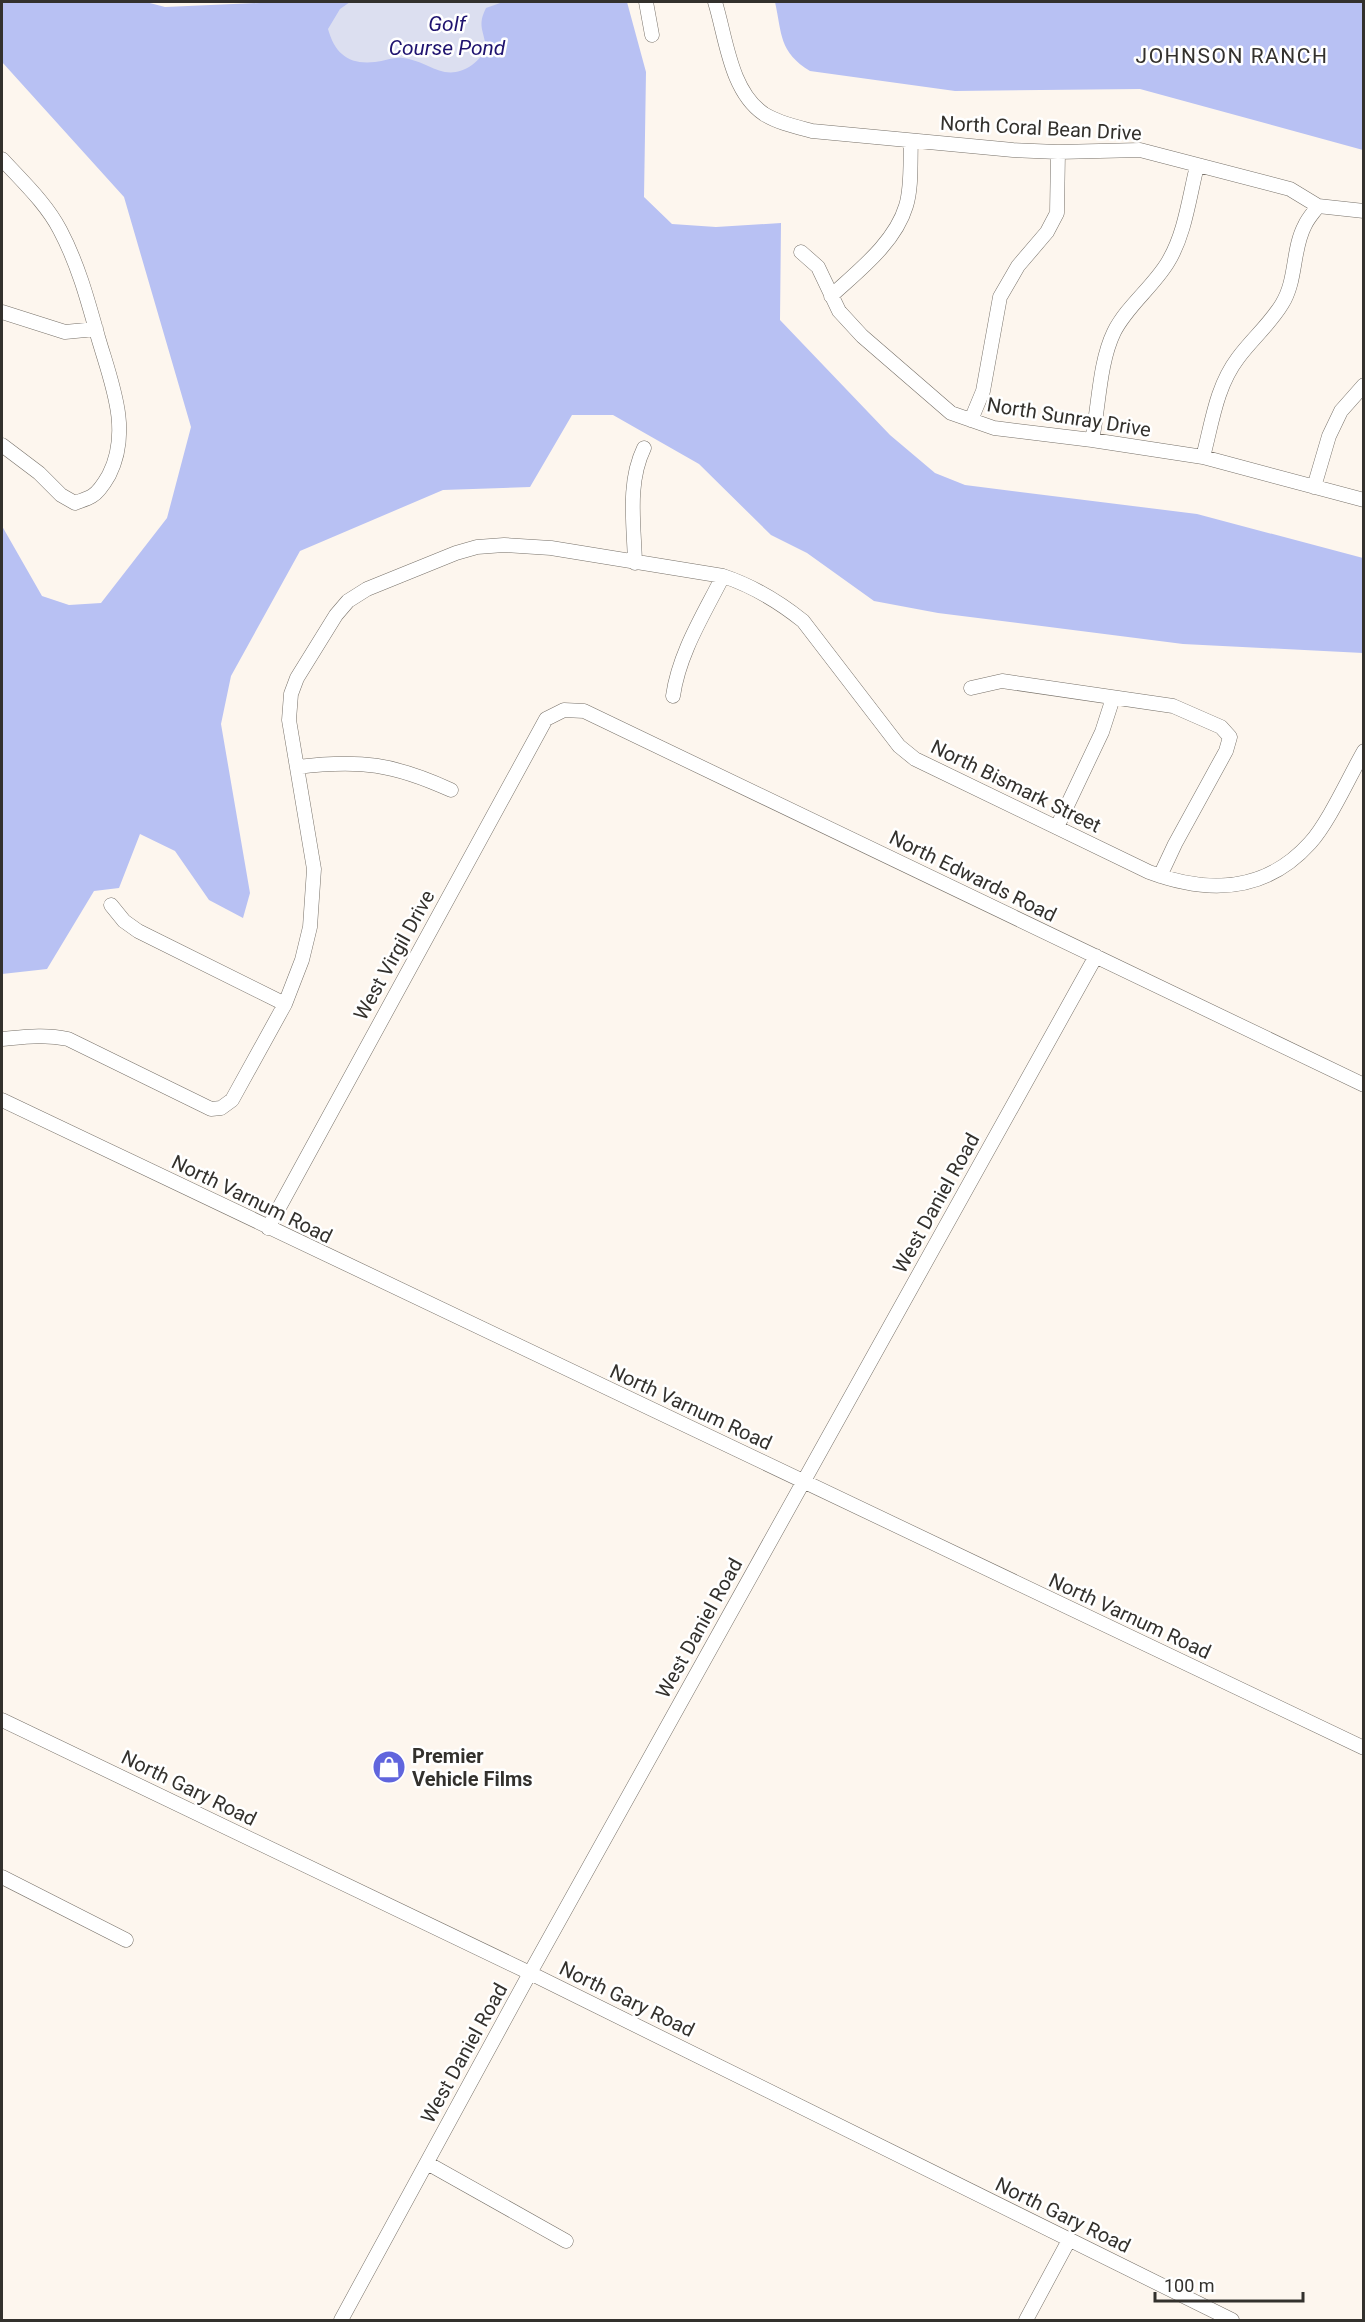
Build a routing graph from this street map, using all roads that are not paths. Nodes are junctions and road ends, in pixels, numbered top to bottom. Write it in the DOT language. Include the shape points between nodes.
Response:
graph roads {
  1 [pos="646,2"];
  2 [pos="715,2"];
  3 [pos="652,35"];
  4 [pos="911,141"];
  5 [pos="1058,153"];
  6 [pos="2,159"];
  7 [pos="1197,166"];
  8 [pos="1318,206"];
  9 [pos="1364,211"];
  10 [pos="801,252"];
  11 [pos="831,296"];
  12 [pos="2,312"];
  13 [pos="96,329"];
  14 [pos="1364,385"];
  15 [pos="972,420"];
  16 [pos="1092,440"];
  17 [pos="2,445"];
  18 [pos="644,448"];
  19 [pos="1203,457"];
  20 [pos="1314,487"];
  21 [pos="1364,500"];
  22 [pos="635,562"];
  23 [pos="723,576"];
  24 [pos="971,688"];
  25 [pos="673,696"];
  26 [pos="1113,698"];
  27 [pos="564,710"];
  28 [pos="1364,751"];
  29 [pos="297,767"];
  30 [pos="451,790"];
  31 [pos="1057,827"];
  32 [pos="1160,876"];
  33 [pos="111,905"];
  34 [pos="1096,956"];
  35 [pos="285,1004"];
  36 [pos="2,1039"];
  37 [pos="1364,1085"];
  38 [pos="2,1100"];
  39 [pos="268,1228"];
  40 [pos="802,1482"];
  41 [pos="2,1720"];
  42 [pos="1364,1748"];
  43 [pos="2,1877"];
  44 [pos="126,1940"];
  45 [pos="530,1973"];
  46 [pos="427,2163"];
  47 [pos="1069,2240"];
  48 [pos="566,2241"];
  49 [pos="341,2320"];
  50 [pos="1026,2320"];
  51 [pos="1232,2320"];
  1 -- 3 [label="street"];
  2 -- 4 [label="street, North Coral Bean Drive" via="738,81 764,114 812,131"];
  4 -- 5 [label="street, North Coral Bean Drive"];
  4 -- 11 [label="street" via="907,204 900,222 867,263"];
  5 -- 7 [label="street, North Coral Bean Drive" via="1140,150"];
  5 -- 15 [label="street" via="1057,213 1000,297 983,391"];
  6 -- 13 [label="street" via="60,229 83,282"];
  7 -- 8 [label="street, North Coral Bean Drive" via="1290,189"];
  7 -- 16 [label="street" via="1178,242 1167,263 1115,331 1106,354"];
  8 -- 9 [label="street, North Coral Bean Drive"];
  8 -- 19 [label="street" via="1304,226 1283,303 1238,357 1225,379"];
  10 -- 11 [label="street, North Sunray Drive" via="818,267"];
  11 -- 15 [label="street, North Sunray Drive" via="862,336 929,395 951,413"];
  12 -- 13 [label="street" via="65,332"];
  13 -- 17 [label="street" via="120,415 115,462 105,482 92,496 75,503"];
  14 -- 20 [label="street" via="1341,411"];
  15 -- 16 [label="street, North Sunray Drive" via="994,428"];
  16 -- 19 [label="street, North Sunray Drive"];
  18 -- 22 [label="street" via="633,481"];
  19 -- 20 [label="street, North Sunray Drive"];
  20 -- 21 [label="street, North Sunray Drive"];
  22 -- 23 [label="street, North Bismark Street"];
  22 -- 29 [label="street, North Bismark Street" via="551,548 504,545 456,553 367,589 348,601 297,678 289,720"];
  23 -- 25 [label="street" via="681,659"];
  23 -- 31 [label="street, North Bismark Street" via="754,588 803,621 899,746 915,759"];
  24 -- 26 [label="street" via="1002,681"];
  26 -- 31 [label="street" via="1102,732"];
  26 -- 32 [label="street" via="1173,706 1221,727 1230,737"];
  27 -- 34 [label="street, North Edwards Road" via="584,711"];
  27 -- 39 [label="street, West Virgil Drive" via="546,719"];
  28 -- 32 [label="street, North Bismark Street" via="1311,841 1272,873 1216,887"];
  29 -- 30 [label="street" via="362,763 418,774"];
  29 -- 35 [label="street, North Bismark Street" via="314,869 313,901 302,960"];
  31 -- 32 [label="street, North Bismark Street"];
  33 -- 35 [label="street" via="138,931"];
  34 -- 37 [label="street, North Edwards Road"];
  34 -- 40 [label="street, West Daniel Road"];
  35 -- 36 [label="street, North Bismark Street" via="232,1101 222,1108 211,1109 68,1039"];
  38 -- 39 [label="street, North Varnum Road"];
  39 -- 40 [label="street, North Varnum Road"];
  40 -- 42 [label="street, North Varnum Road"];
  40 -- 45 [label="street, West Daniel Road"];
  41 -- 45 [label="street, North Gary Road"];
  43 -- 44 [label="street"];
  45 -- 46 [label="street, West Daniel Road"];
  45 -- 47 [label="street, North Gary Road"];
  46 -- 48 [label="street"];
  46 -- 49 [label="street, West Daniel Road"];
  47 -- 50 [label="street"];
  47 -- 51 [label="street, North Gary Road"];
}
